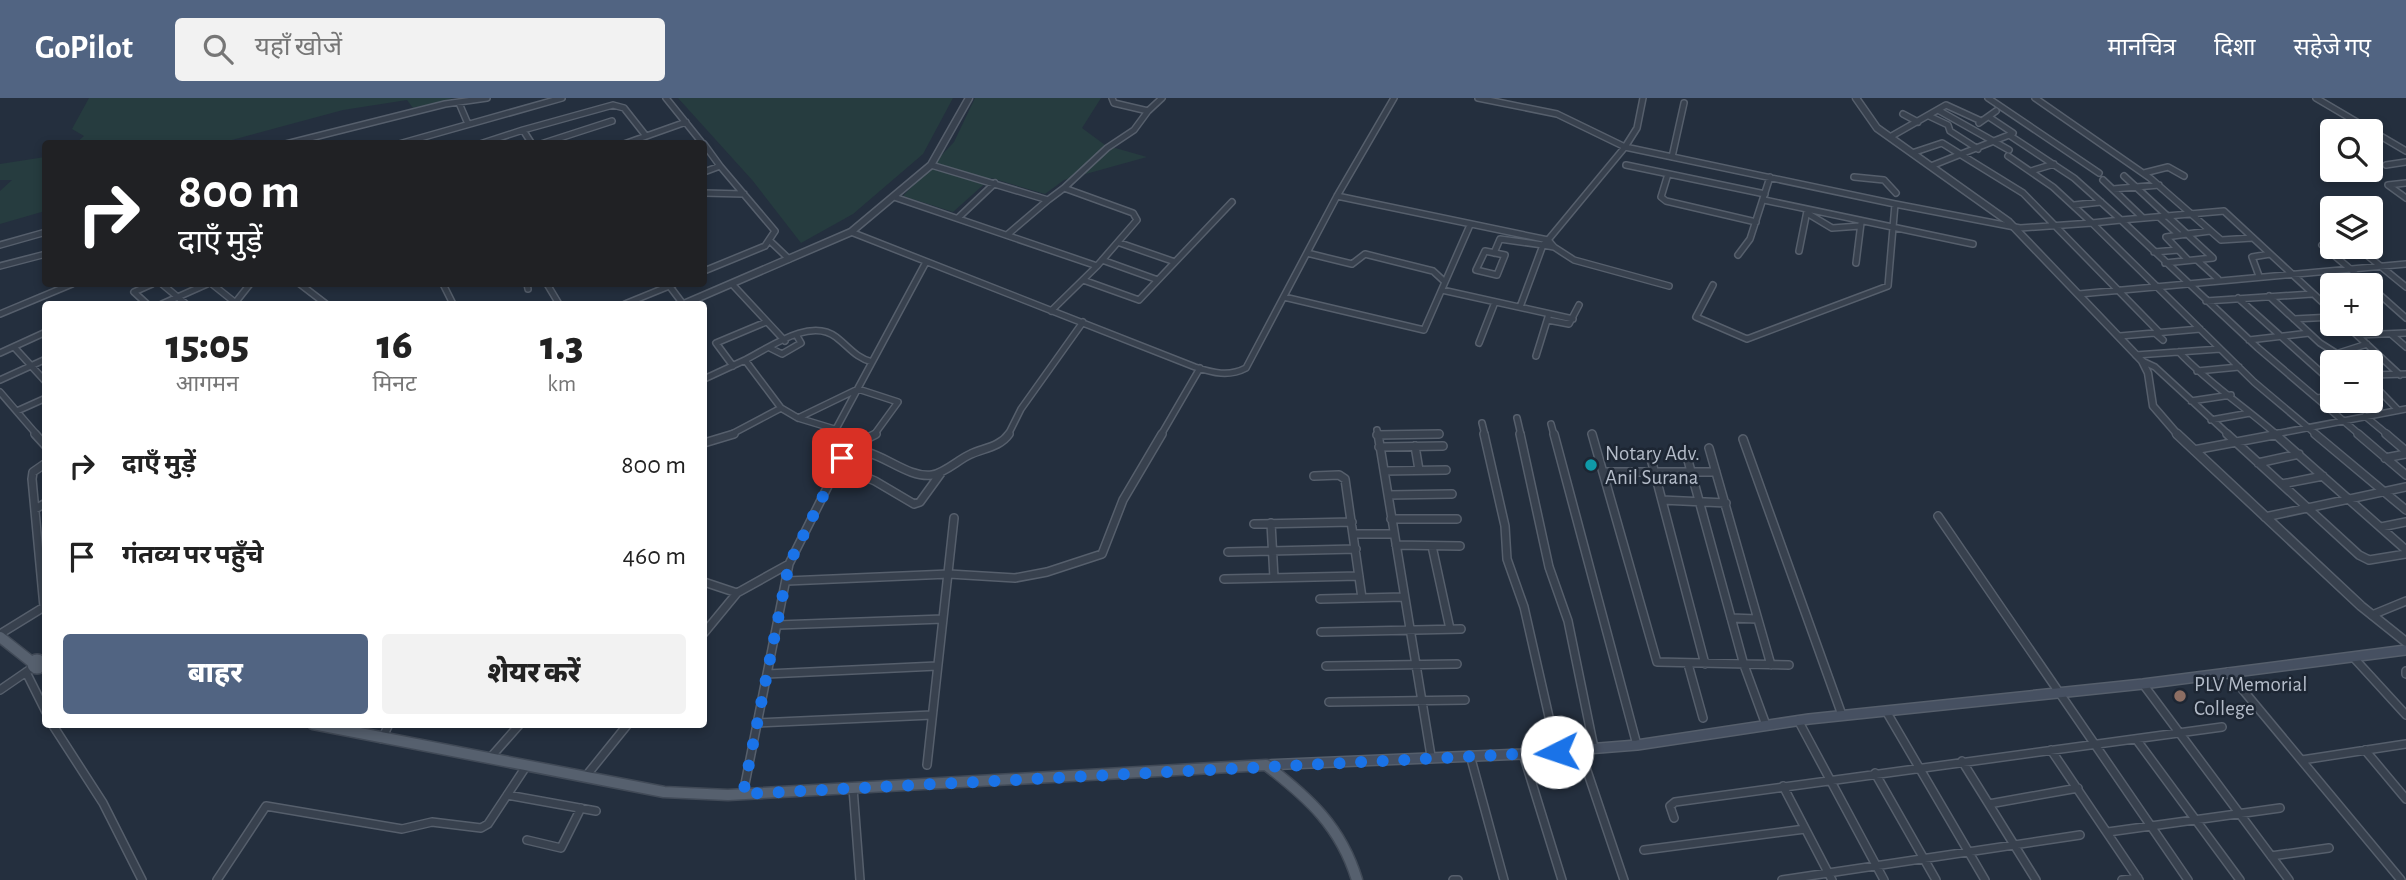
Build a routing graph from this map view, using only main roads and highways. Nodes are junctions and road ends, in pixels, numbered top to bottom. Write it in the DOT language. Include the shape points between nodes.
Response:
graph roads {
  1 [pos="0,635"];
  2 [pos="2406,650"];
  3 [pos="38,665"];
  4 [pos="332,728"];
  5 [pos="1266,765"];
  6 [pos="1357,880"];
  1 -- 3 [label="main road"];
  2 -- 5 [label="main road" via="2143,684 1798,720 1637,745"];
  4 -- 5 [label="main road" via="664,792 743,794"];
  5 -- 6 [label="main road" via="1334,824 1344,839"];
}
